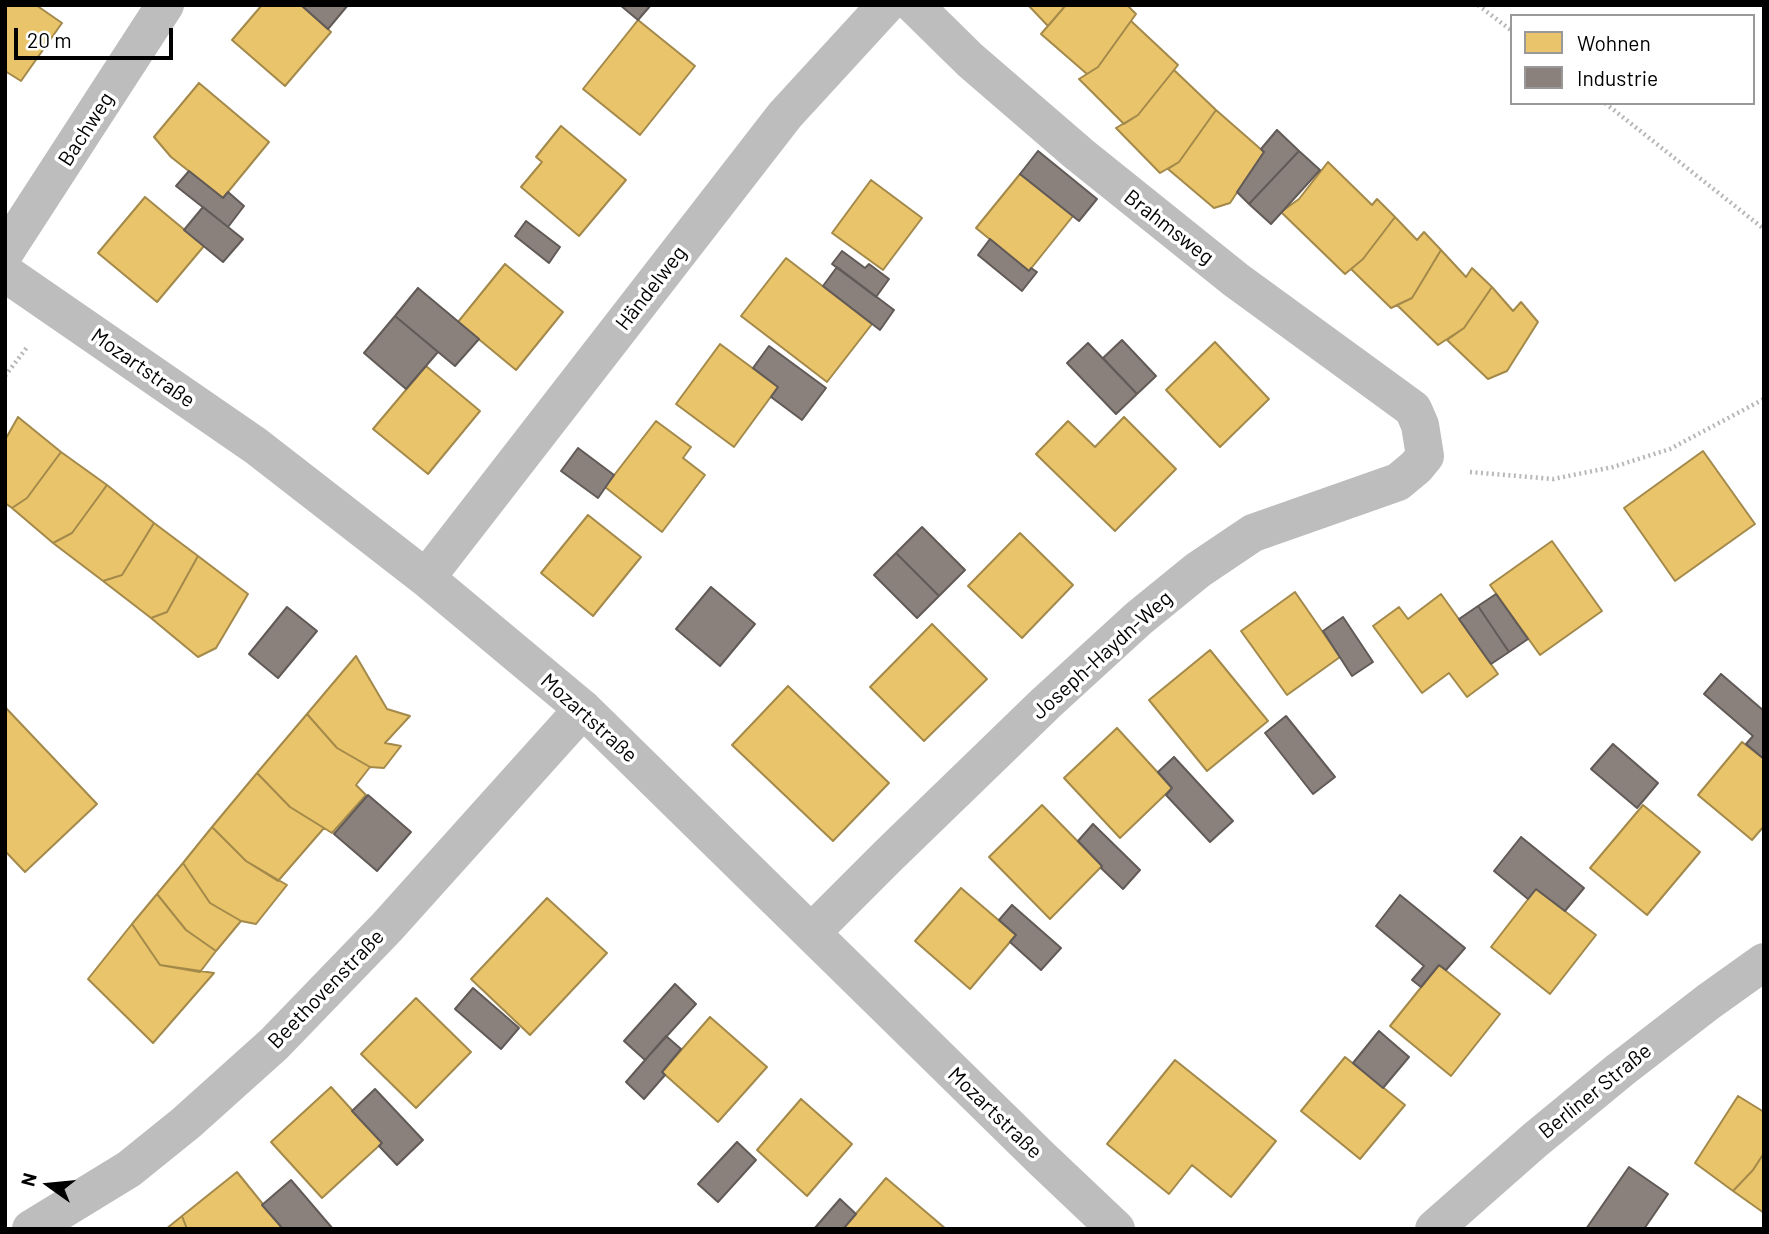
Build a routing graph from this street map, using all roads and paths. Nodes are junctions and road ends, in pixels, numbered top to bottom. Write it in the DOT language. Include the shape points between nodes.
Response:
graph roads {
  1 [pos="165,5"];
  2 [pos="886,5"];
  3 [pos="914,5"];
  4 [pos="1478,5"];
  5 [pos="1510,29"];
  6 [pos="1608,105"];
  7 [pos="1764,229"];
  8 [pos="5,252"];
  9 [pos="5,273"];
  10 [pos="1764,399"];
  11 [pos="1420,454"];
  12 [pos="426,578"];
  13 [pos="583,709"];
  14 [pos="812,932"];
  15 [pos="1764,962"];
  16 [pos="31,1229"];
  17 [pos="1116,1229"];
  18 [pos="1434,1229"];
  1 -- 8 [label="street, Bachweg"];
  2 -- 12 [label="street, Händelweg" via="785,115"];
  3 -- 11 [label="street, Brahmsweg" via="1079,155 1237,280 1413,409 1420,425"];
  4 -- 5 [label="path"];
  6 -- 7 [label="path"];
  9 -- 12 [label="street, Mozartstraße" via="256,446"];
  10 -- 11 [label="path" via="1670,449 1553,479"];
  11 -- 14 [label="street, Joseph-Haydn-Weg" via="1398,482 1252,533 1198,570 1046,703"];
  12 -- 13 [label="street, Mozartstraße"];
  13 -- 14 [label="street, Mozartstraße"];
  13 -- 16 [label="street, Beethovenstraße" via="387,927 274,1044 129,1169"];
  14 -- 17 [label="street, Mozartstraße"];
  15 -- 18 [label="street, Berliner Straße" via="1620,1070"];
}
